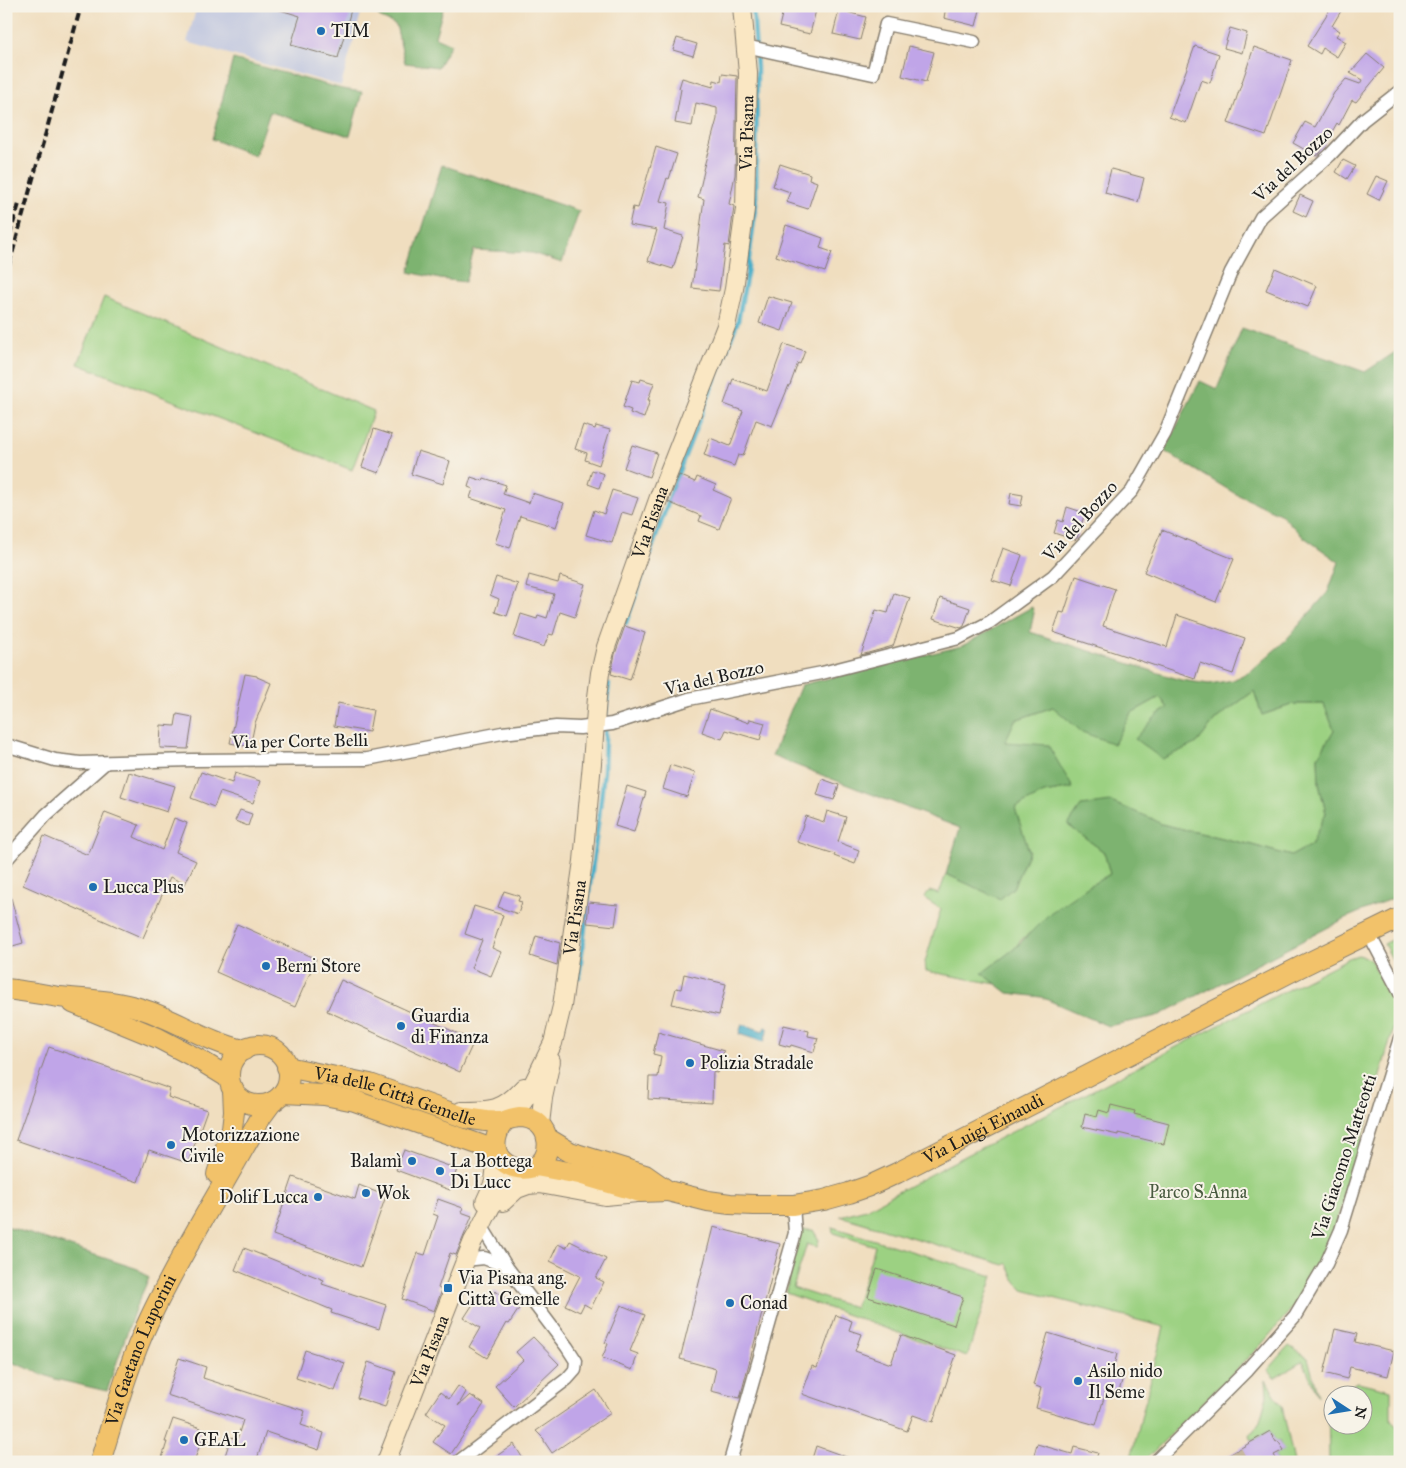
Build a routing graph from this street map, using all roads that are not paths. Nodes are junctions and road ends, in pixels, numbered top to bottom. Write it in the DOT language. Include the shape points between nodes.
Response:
graph roads {
  1 [pos="742,6"];
  2 [pos="974,42"];
  3 [pos="745,46"];
  4 [pos="1400,91"];
  5 [pos="602,726"];
  6 [pos="6,745"];
  7 [pos="105,763"];
  8 [pos="6,860"];
  9 [pos="1400,918"];
  10 [pos="1368,932"];
  11 [pos="6,989"];
  12 [pos="1400,993"];
  13 [pos="60,997"];
  14 [pos="1400,1038"];
  15 [pos="553,1043"];
  16 [pos="244,1050"];
  17 [pos="541,1065"];
  18 [pos="287,1067"];
  19 [pos="231,1084"];
  20 [pos="277,1098"];
  21 [pos="448,1111"];
  22 [pos="507,1120"];
  23 [pos="544,1131"];
  24 [pos="496,1152"];
  25 [pos="529,1167"];
  26 [pos="668,1191"];
  27 [pos="640,1192"];
  28 [pos="793,1205"];
  29 [pos="478,1234"];
  30 [pos="189,1242"];
  31 [pos="465,1260"];
  32 [pos="506,1266"];
  33 [pos="100,1462"];
  34 [pos="386,1462"];
  35 [pos="458,1462"];
  36 [pos="730,1462"];
  37 [pos="1155,1462"];
  1 -- 3 [label="main road, Via Pisana"];
  2 -- 3 [label="street" via="886,24 873,74"];
  3 -- 5 [label="main road, Via Pisana" via="748,73 745,210 731,305 726,326 659,497 606,647 600,673"];
  4 -- 5 [label="street, Via del Bozzo" via="1363,120 1330,155 1261,217 1231,272 1165,433 1132,491 1054,576 990,622 959,638 822,673 689,699"];
  5 -- 7 [label="street, Via per Corte Belli" via="502,733 367,759"];
  5 -- 15 [label="main road, Via Pisana" via="592,763 583,861 562,1006"];
  6 -- 7 [label="street, Via per Corte Belli" via="54,760"];
  7 -- 8 [label="street" via="46,815"];
  9 -- 10 [label="main road, Via Luigi Einaudi"];
  10 -- 12 [label="street"];
  10 -- 28 [label="main road, Via Luigi Einaudi" via="897,1173 849,1194"];
  11 -- 13 [label="main road"];
  13 -- 16 [label="main road" via="94,999 135,1007 213,1041"];
  13 -- 19 [label="main road" via="158,1038 198,1060"];
  14 -- 37 [label="street, Via Giacomo Matteotti" via="1341,1230 1308,1296 1265,1352"];
  15 -- 17 [label="main road, Via Pisana"];
  15 -- 23 [label="main road, Via Pisana" via="543,1098"];
  16 -- 18 [label="main road" via="257,1046 271,1048 282,1056"];
  16 -- 19 [label="main road, Via Gaetano Luporini" via="237,1055 230,1069"];
  17 -- 21 [label="main road" via="503,1105 486,1111"];
  17 -- 22 [label="main road, Via Pisana" via="528,1094"];
  18 -- 20 [label="main road, Via Gaetano Luporini" via="288,1082"];
  18 -- 21 [label="main road, Via delle Città Gemelle" via="370,1084"];
  19 -- 20 [label="main road" via="238,1096 254,1105 263,1105"];
  19 -- 30 [label="main road, Via Gaetano Luporini" via="232,1129"];
  20 -- 24 [label="main road, Via delle Città Gemelle" via="324,1095 355,1101"];
  20 -- 30 [label="main road, Via Gaetano Luporini" via="261,1117"];
  21 -- 22 [label="main road, Via delle Città Gemelle" via="478,1120"];
  22 -- 23 [label="main road" via="530,1118"];
  22 -- 24 [label="main road, Via Pisana" via="496,1137"];
  23 -- 25 [label="main road, Via Pisana" via="546,1152 542,1160"];
  23 -- 26 [label="main road, Via Luigi Einaudi" via="570,1152 645,1175"];
  24 -- 25 [label="main road" via="506,1164 516,1168"];
  24 -- 29 [label="main road, Via Pisana" via="494,1182 478,1221"];
  25 -- 27 [label="main road" via="579,1174"];
  25 -- 29 [label="main road, Via Pisana" via="495,1199"];
  26 -- 27 [label="main road"];
  26 -- 28 [label="main road, Via Luigi Einaudi" via="730,1204"];
  27 -- 29 [label="main road" via="605,1196 540,1184 528,1185 507,1198"];
  28 -- 36 [label="street" via="795,1233"];
  29 -- 31 [label="main road, Via Pisana"];
  29 -- 32 [label="street"];
  30 -- 33 [label="main road, Via Gaetano Luporini" via="138,1345"];
  31 -- 32 [label="street" via="484,1258"];
  31 -- 34 [label="main road, Via Pisana"];
  32 -- 35 [label="street" via="576,1361 575,1370 567,1380"];
}
